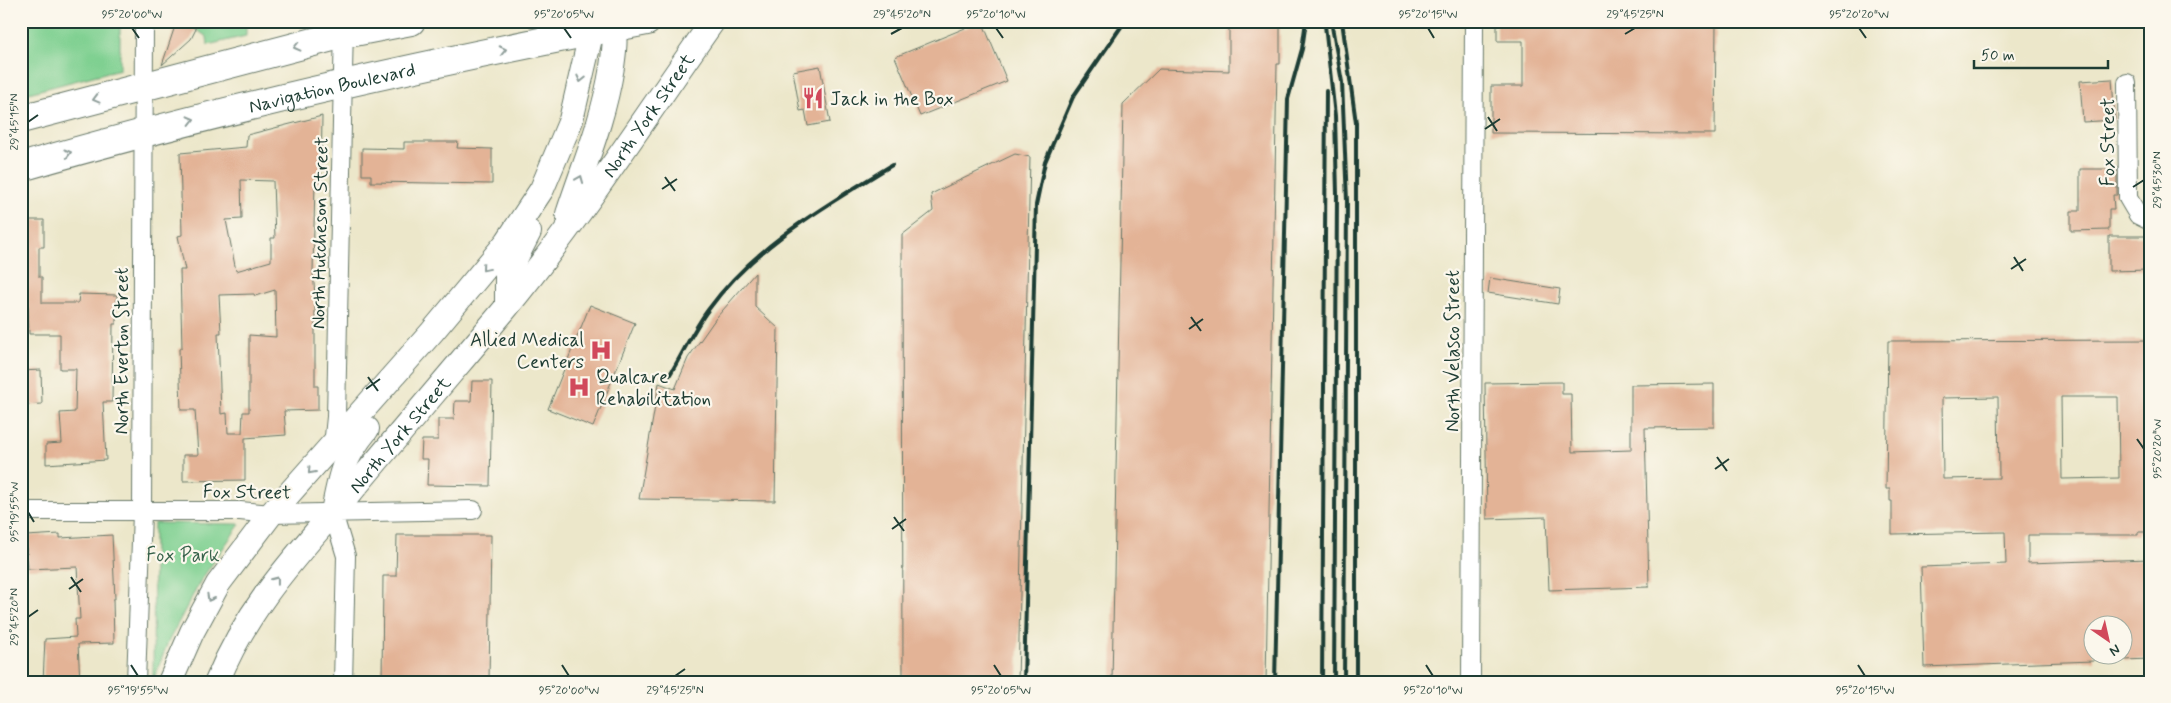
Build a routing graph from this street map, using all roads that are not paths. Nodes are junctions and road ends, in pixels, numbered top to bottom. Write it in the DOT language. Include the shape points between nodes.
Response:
graph roads {
  1 [pos="144,21"];
  2 [pos="410,21"];
  3 [pos="647,21"];
  4 [pos="713,21"];
  5 [pos="1474,21"];
  6 [pos="603,25"];
  7 [pos="344,28"];
  8 [pos="344,82"];
  9 [pos="2127,83"];
  10 [pos="143,86"];
  11 [pos="21,119"];
  12 [pos="143,131"];
  13 [pos="554,160"];
  14 [pos="21,167"];
  15 [pos="2150,221"];
  16 [pos="558,242"];
  17 [pos="507,306"];
  18 [pos="432,332"];
  19 [pos="333,446"];
  20 [pos="473,510"];
  21 [pos="21,511"];
  22 [pos="142,512"];
  23 [pos="333,512"];
  24 [pos="271,514"];
  25 [pos="136,682"];
  26 [pos="170,682"];
  27 [pos="217,682"];
  28 [pos="344,682"];
  29 [pos="1471,682"];
  1 -- 10 [label="street, North Everton Street"];
  2 -- 7 [label="main road"];
  3 -- 6 [label="main road, Navigation Boulevard"];
  4 -- 16 [label="main road, North York Street"];
  5 -- 29 [label="street, North Velasco Street"];
  8 -- 6 [label="main road, Navigation Boulevard, one-way"];
  6 -- 13 [label="main road, one-way"];
  16 -- 6 [label="main road, one-way" via="604,109 613,57"];
  7 -- 8 [label="street, North Hutcheson Street"];
  7 -- 10 [label="main road, one-way"];
  12 -- 8 [label="main road, Navigation Boulevard, one-way"];
  8 -- 19 [label="street, North Hutcheson Street"];
  9 -- 15 [label="street, Fox Street" via="2128,198 2138,215"];
  10 -- 11 [label="main road, one-way"];
  10 -- 12 [label="street, North Everton Street"];
  14 -- 12 [label="main road, Navigation Boulevard, one-way"];
  12 -- 22 [label="street, North Everton Street"];
  13 -- 17 [label="main road" via="538,218 507,274"];
  13 -- 18 [label="main road, one-way" via="542,189 507,242"];
  16 -- 17 [label="main road, North York Street"];
  17 -- 23 [label="main road, North York Street"];
  18 -- 19 [label="main road"];
  18 -- 23 [label="main road" via="392,397 351,449 341,471"];
  19 -- 24 [label="main road, one-way"];
  20 -- 23 [label="street, Fox Street"];
  21 -- 22 [label="street, Fox Street"];
  22 -- 24 [label="street, Fox Street" via="240,511"];
  22 -- 25 [label="street, North Everton Street"];
  23 -- 24 [label="street, Fox Street"];
  27 -- 23 [label="main road, North York Street, one-way" via="226,658 254,608"];
  23 -- 28 [label="street" via="346,556"];
  24 -- 26 [label="main road, one-way" via="218,584"];
}
